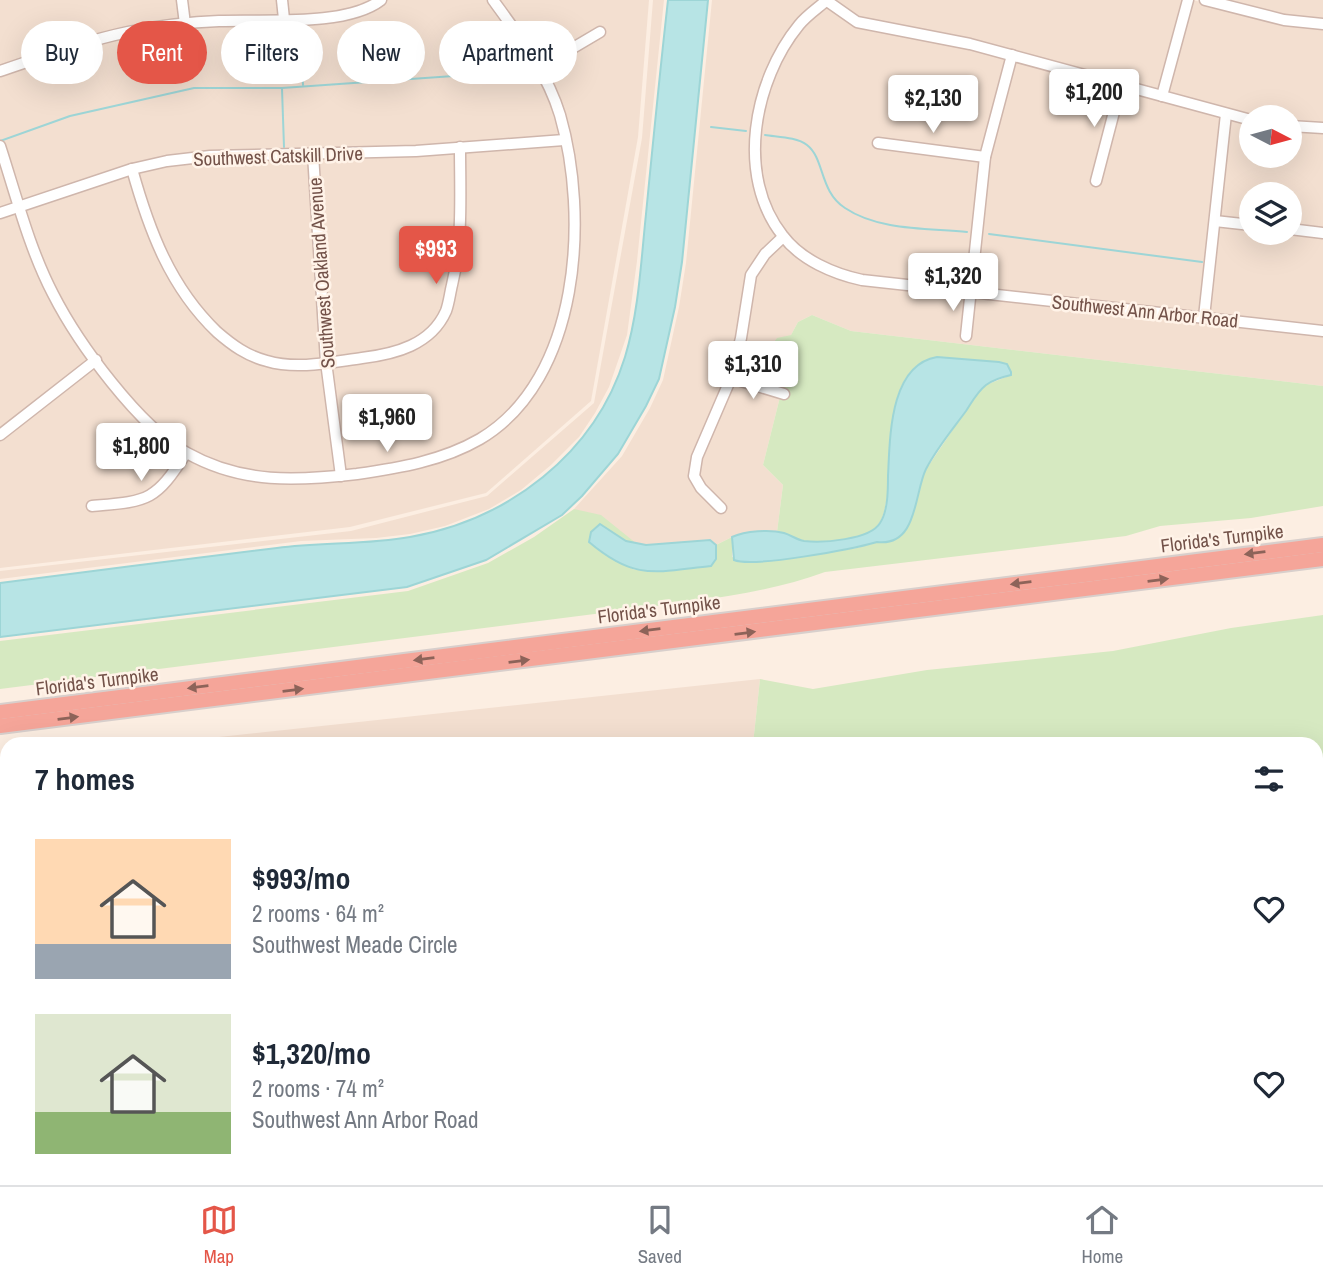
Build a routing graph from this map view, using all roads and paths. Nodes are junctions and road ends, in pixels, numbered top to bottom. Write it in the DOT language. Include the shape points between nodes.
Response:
graph roads {
  1 [pos="182,0"];
  2 [pos="282,0"];
  3 [pos="381,0"];
  4 [pos="493,0"];
  5 [pos="827,0"];
  6 [pos="1188,0"];
  7 [pos="1205,0"];
  8 [pos="284,19"];
  9 [pos="185,21"];
  10 [pos="507,21"];
  11 [pos="207,23"];
  12 [pos="1323,24"];
  13 [pos="600,32"];
  14 [pos="117,35"];
  15 [pos="577,46"];
  16 [pos="1012,55"];
  17 [pos="0,71"];
  18 [pos="546,84"];
  19 [pos="1121,85"];
  20 [pos="1161,96"];
  21 [pos="1226,114"];
  22 [pos="1239,117"];
  23 [pos="1302,127"];
  24 [pos="1323,128"];
  25 [pos="564,140"];
  26 [pos="878,143"];
  27 [pos="0,146"];
  28 [pos="460,147"];
  29 [pos="313,154"];
  30 [pos="985,157"];
  31 [pos="132,169"];
  32 [pos="1096,181"];
  33 [pos="20,206"];
  34 [pos="0,213"];
  35 [pos="1215,221"];
  36 [pos="1239,224"];
  37 [pos="1302,230"];
  38 [pos="1323,233"];
  39 [pos="783,237"];
  40 [pos="971,293"];
  41 [pos="1204,317"];
  42 [pos="1323,331"];
  43 [pos="966,336"];
  44 [pos="96,360"];
  45 [pos="326,362"];
  46 [pos="731,378"];
  47 [pos="784,394"];
  48 [pos="1,432"];
  49 [pos="186,453"];
  50 [pos="341,476"];
  51 [pos="92,506"];
  52 [pos="722,508"];
  53 [pos="1323,545"];
  54 [pos="1323,559"];
  55 [pos="0,712"];
  56 [pos="0,726"];
  1 -- 9 [label="street"];
  2 -- 8 [label="street"];
  3 -- 8 [label="street" via="347,15"];
  4 -- 10 [label="street"];
  5 -- 16 [label="street" via="857,22"];
  5 -- 39 [label="street, Southwest Ann Arbor Road" via="798,25 771,72 761,101 755,137 757,178"];
  6 -- 20 [label="street"];
  7 -- 12 [label="street" via="1284,20"];
  8 -- 11 [label="street"];
  13 -- 15 [label="street"];
  14 -- 17 [label="street"];
  16 -- 19 [label="street"];
  16 -- 30 [label="street"];
  18 -- 25 [label="street"];
  19 -- 20 [label="street"];
  19 -- 32 [label="street"];
  20 -- 21 [label="street"];
  21 -- 22 [label="street"];
  21 -- 35 [label="street"];
  23 -- 24 [label="street"];
  25 -- 28 [label="street, Southwest Catskill Drive"];
  25 -- 50 [label="street" via="572,168 575,223 568,299 556,345 538,382 511,413 480,438 428,462"];
  26 -- 30 [label="street"];
  27 -- 33 [label="street"];
  28 -- 29 [label="street, Southwest Catskill Drive"];
  28 -- 45 [label="street" via="460,238 446,311 432,331 411,347"];
  29 -- 31 [label="street, Southwest Catskill Drive" via="210,156"];
  29 -- 45 [label="street, Southwest Oakland Avenue"];
  30 -- 40 [label="street"];
  31 -- 33 [label="street, Southwest Catskill Drive"];
  31 -- 45 [label="street" via="163,260 186,298 210,325 234,348 267,362"];
  33 -- 34 [label="street, Southwest Catskill Drive"];
  33 -- 44 [label="street" via="52,293"];
  35 -- 36 [label="street"];
  35 -- 41 [label="street"];
  37 -- 38 [label="street"];
  39 -- 40 [label="street, Southwest Ann Arbor Road" via="816,263 848,277"];
  39 -- 46 [label="street" via="751,275"];
  40 -- 41 [label="street, Southwest Ann Arbor Road"];
  40 -- 43 [label="street"];
  41 -- 42 [label="street, Southwest Ann Arbor Road"];
  44 -- 48 [label="street"];
  44 -- 49 [label="street" via="148,423"];
  45 -- 50 [label="street, Southwest Oakland Avenue"];
  46 -- 47 [label="street"];
  46 -- 52 [label="street" via="697,457 694,476"];
  49 -- 50 [label="street" via="252,477 304,480"];
  49 -- 51 [label="street" via="157,493 135,502"];
  53 -- 55 [label="highway, Florida's Turnpike, one-way"];
  56 -- 54 [label="highway, Florida's Turnpike, one-way"];
}
